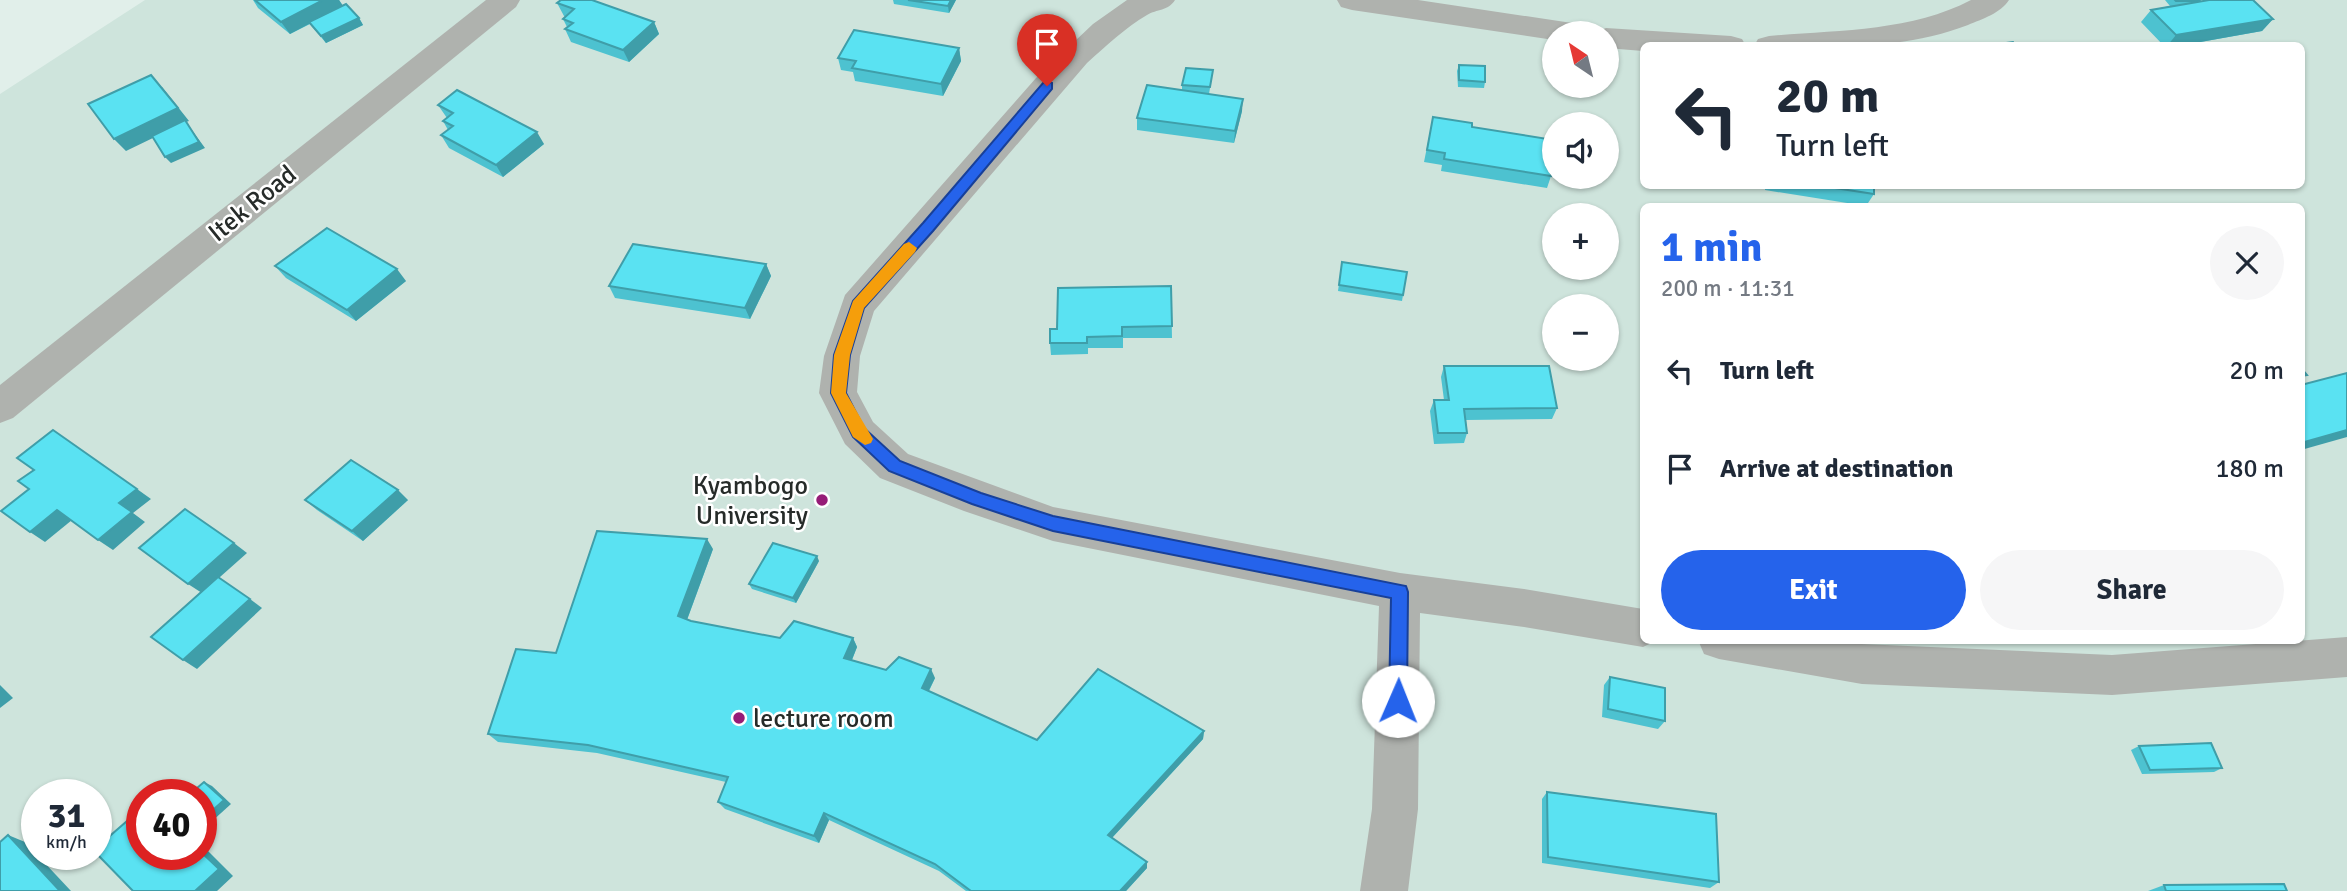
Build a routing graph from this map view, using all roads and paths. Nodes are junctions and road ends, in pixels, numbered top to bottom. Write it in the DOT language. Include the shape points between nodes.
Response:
graph roads {
  1 [pos="505,0"];
  2 [pos="1160,0"];
  3 [pos="1352,0"];
  4 [pos="1994,0"];
  5 [pos="1542,28"];
  6 [pos="1619,39"];
  7 [pos="1668,42"];
  8 [pos="1806,42"];
  9 [pos="0,407"];
  10 [pos="1400,592"];
  11 [pos="1640,628"];
  12 [pos="1744,644"];
  13 [pos="2347,657"];
  14 [pos="1384,891"];
  1 -- 9 [label="street, Itek Road"];
  2 -- 10 [label="street" via="1138,8 1076,56 858,305 842,355 838,393 859,433 894,466 978,499 1053,524"];
  3 -- 5 [label="street"];
  4 -- 8 [label="street" via="1971,14 1917,30"];
  6 -- 7 [label="street"];
  10 -- 11 [label="street"];
  10 -- 14 [label="street" via="1395,809"];
  12 -- 13 [label="street" via="1862,664 2112,676"];
}
